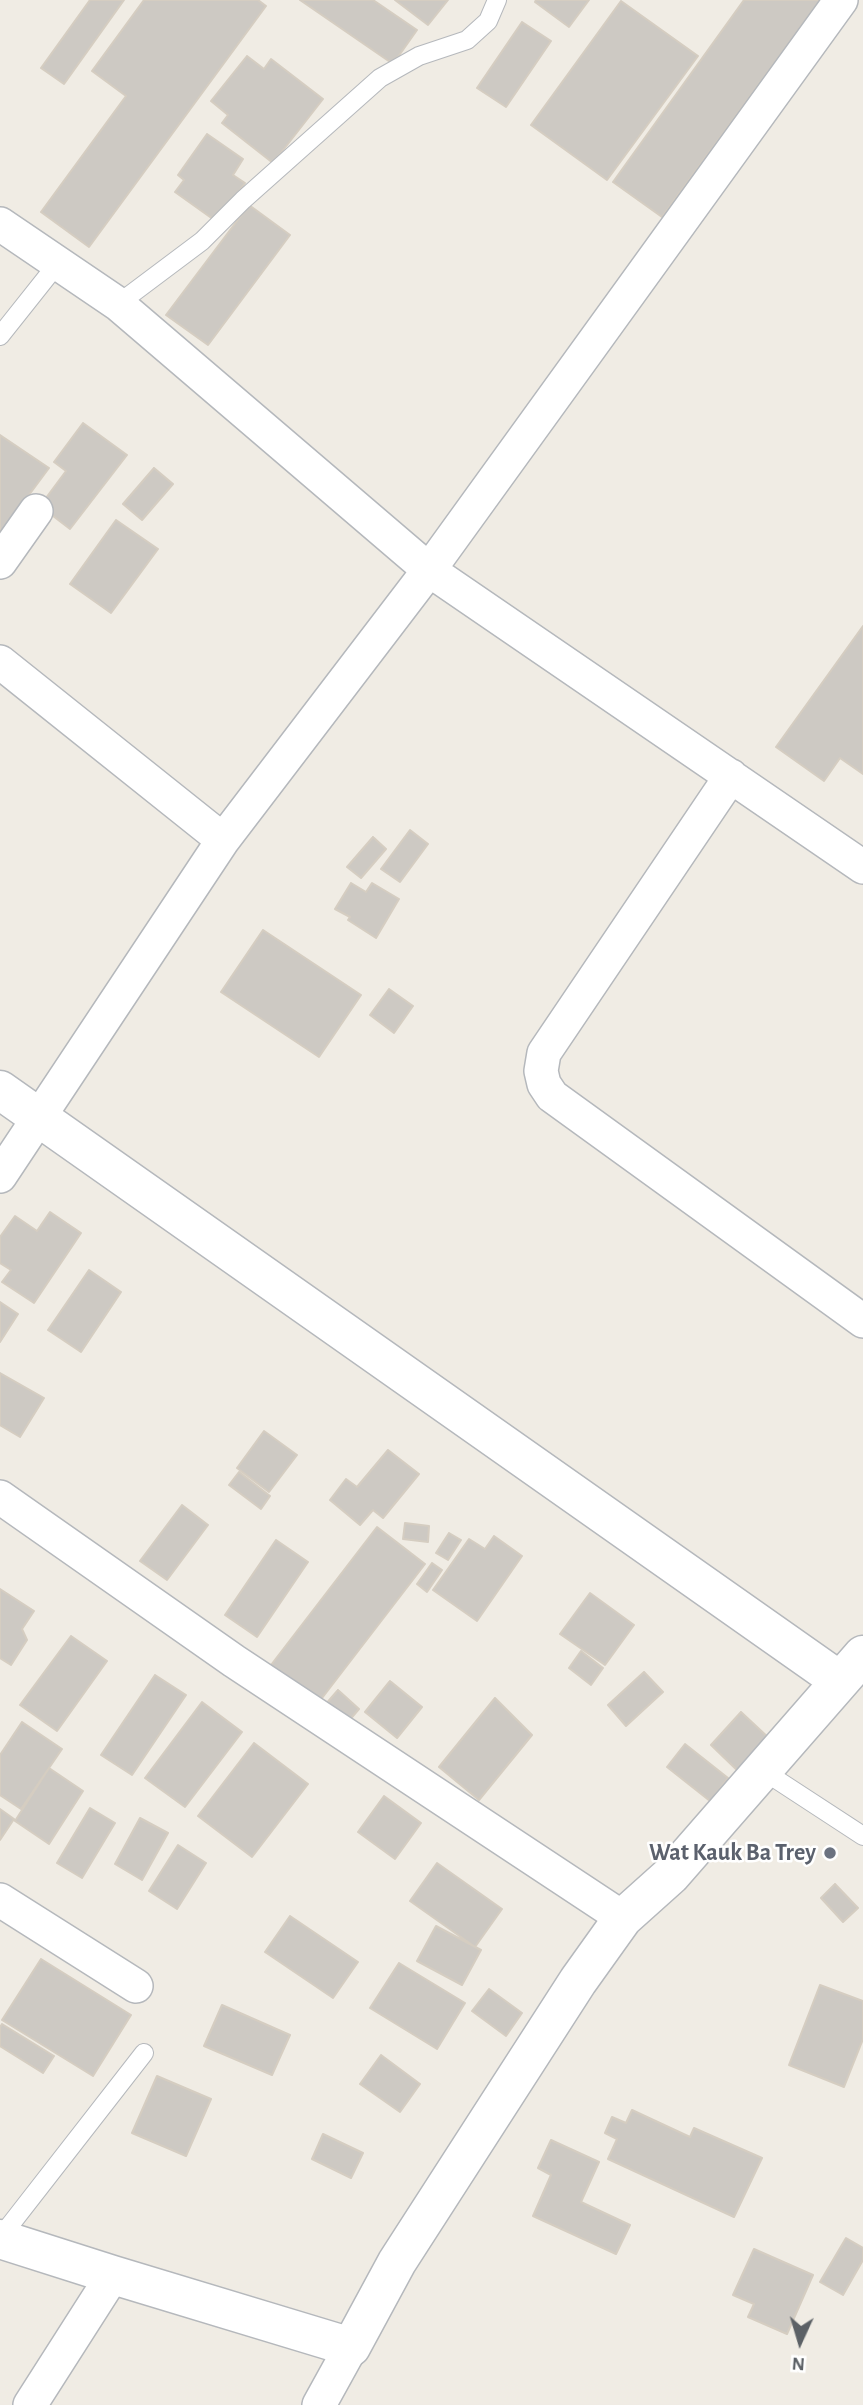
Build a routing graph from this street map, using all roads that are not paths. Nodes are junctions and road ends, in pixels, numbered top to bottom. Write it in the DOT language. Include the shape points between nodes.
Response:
graph roads {
  1 [pos="497,0"];
  2 [pos="841,0"];
  3 [pos="0,223"];
  4 [pos="58,262"];
  5 [pos="118,304"];
  6 [pos="0,336"];
  7 [pos="36,511"];
  8 [pos="0,562"];
  9 [pos="429,570"];
  10 [pos="0,662"];
  11 [pos="731,776"];
  12 [pos="223,840"];
  13 [pos="863,867"];
  14 [pos="0,1090"];
  15 [pos="38,1116"];
  16 [pos="0,1176"];
  17 [pos="863,1321"];
  18 [pos="0,1497"];
  19 [pos="851,1668"];
  20 [pos="762,1770"];
  21 [pos="863,1836"];
  22 [pos="0,1900"];
  23 [pos="623,1918"];
  24 [pos="136,1986"];
  25 [pos="144,2053"];
  26 [pos="0,2238"];
  27 [pos="113,2276"];
  28 [pos="351,2347"];
  29 [pos="30,2405"];
  30 [pos="319,2405"];
  1 -- 5 [label="lane" via="488,21 467,40 419,56 380,78 202,241"];
  2 -- 9 [label="street"];
  3 -- 4 [label="street"];
  4 -- 5 [label="street"];
  4 -- 6 [label="lane"];
  5 -- 9 [label="street"];
  7 -- 8 [label="street"];
  9 -- 11 [label="street"];
  9 -- 12 [label="street"];
  10 -- 12 [label="street"];
  11 -- 13 [label="street"];
  11 -- 17 [label="street" via="544,1053 544,1084 552,1096"];
  12 -- 15 [label="street"];
  14 -- 15 [label="street"];
  15 -- 16 [label="street"];
  15 -- 19 [label="street"];
  18 -- 23 [label="street" via="234,1661"];
  19 -- 20 [label="street"];
  20 -- 21 [label="lane"];
  20 -- 23 [label="street" via="671,1875"];
  22 -- 24 [label="street"];
  23 -- 28 [label="street" via="397,2262"];
  25 -- 26 [label="lane"];
  26 -- 27 [label="street"];
  27 -- 28 [label="street"];
  27 -- 29 [label="street"];
  28 -- 30 [label="street"];
}
